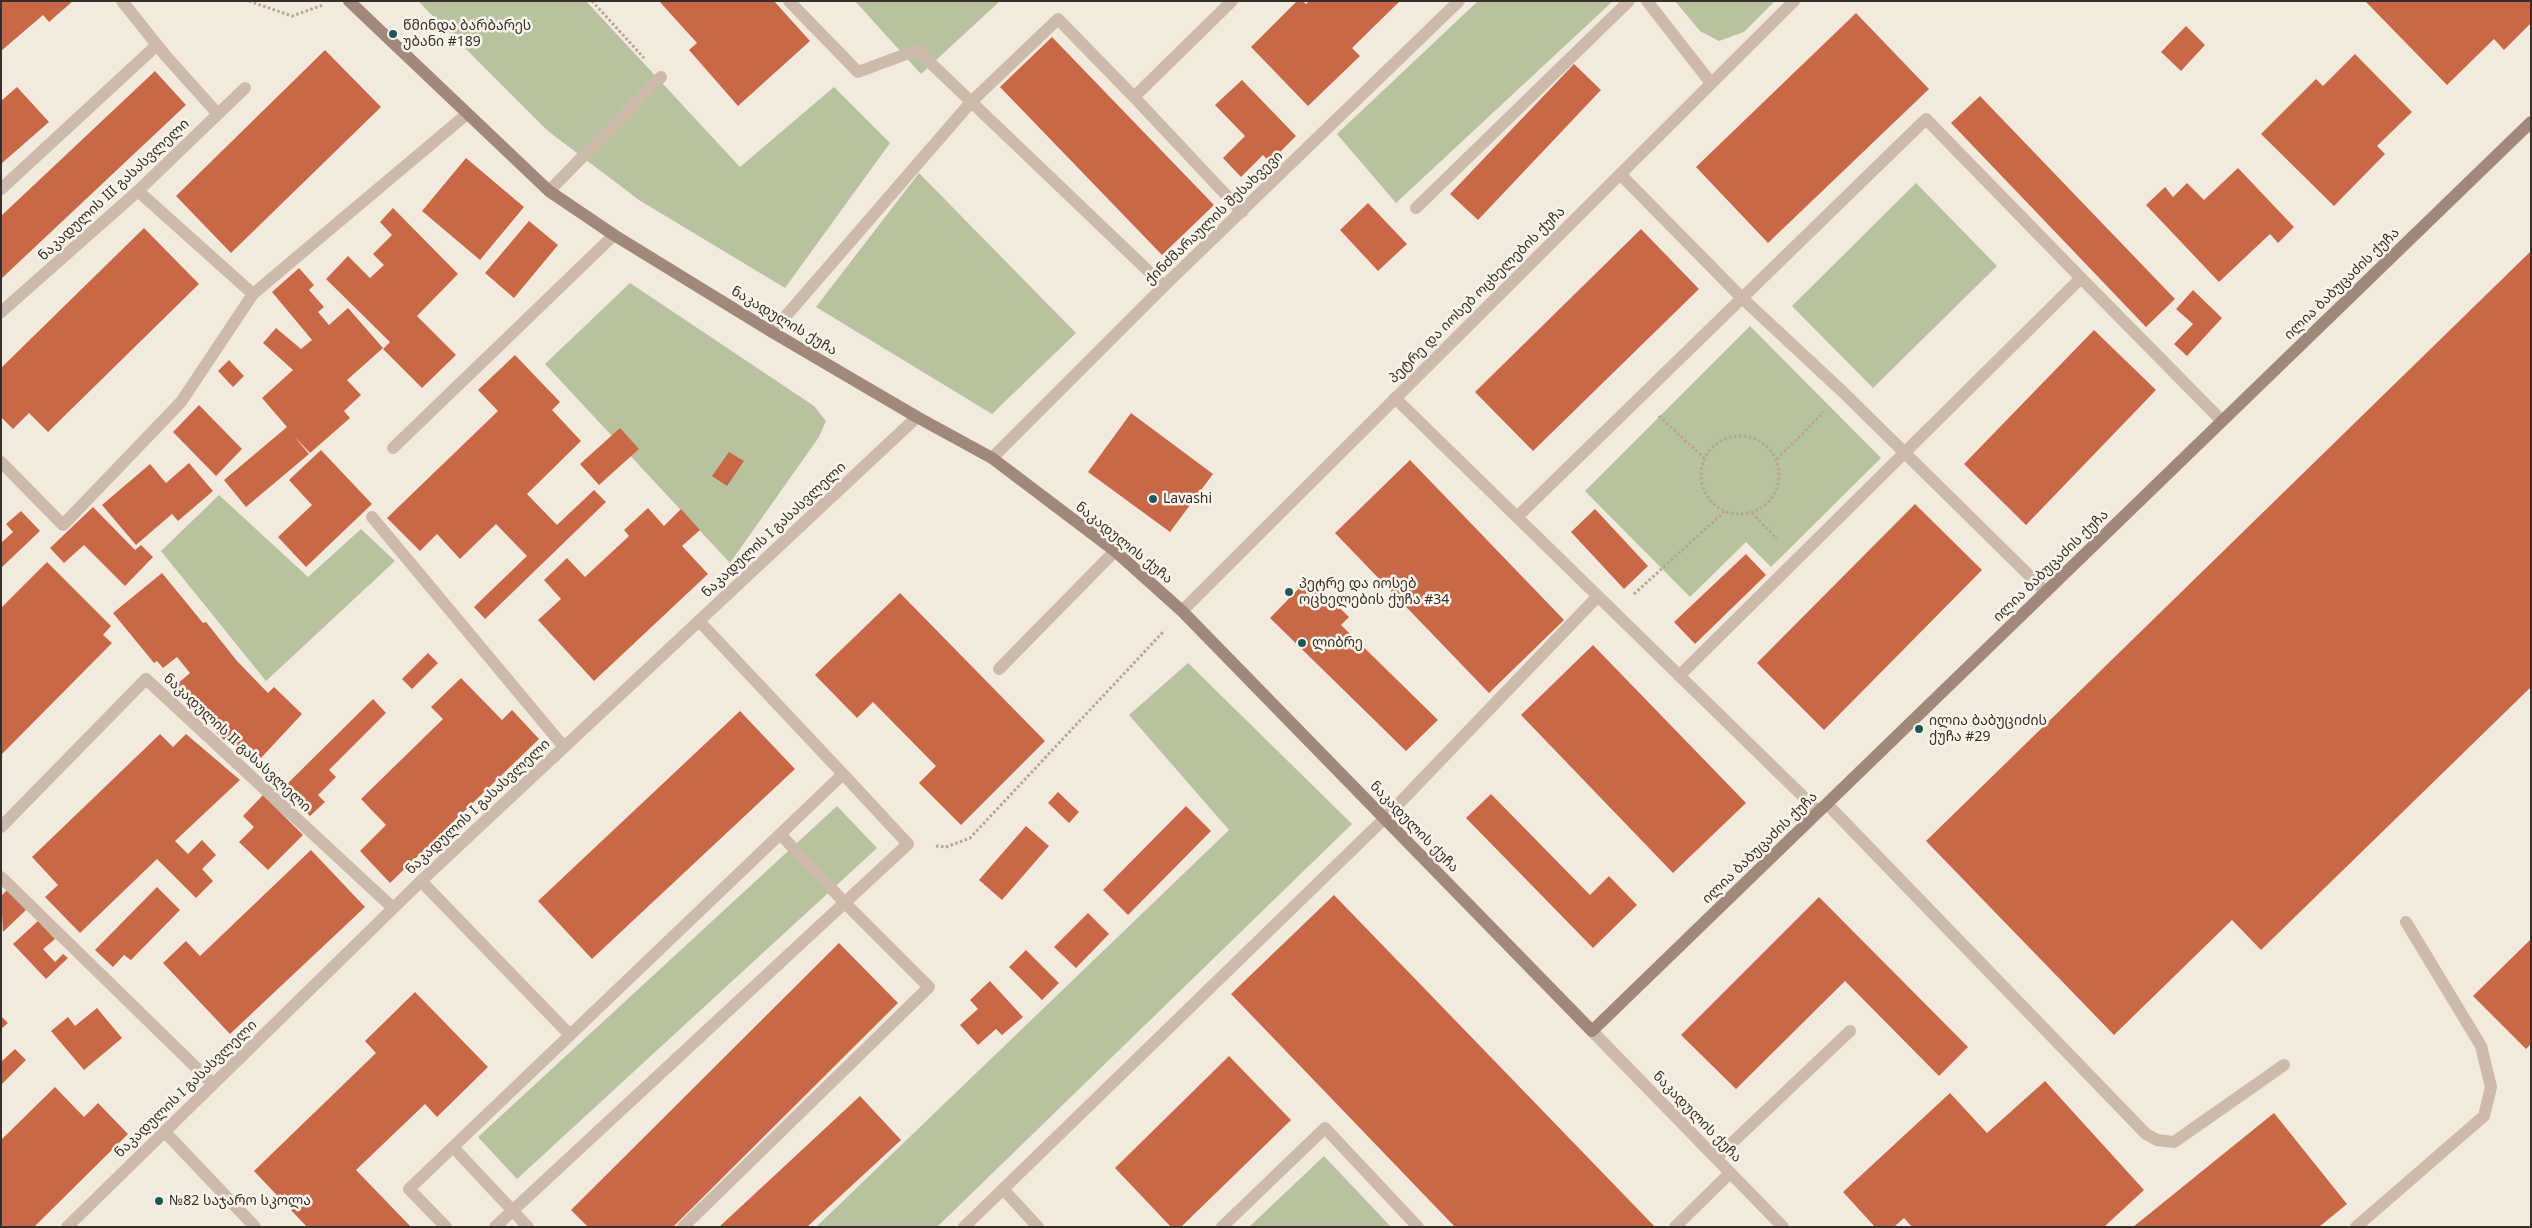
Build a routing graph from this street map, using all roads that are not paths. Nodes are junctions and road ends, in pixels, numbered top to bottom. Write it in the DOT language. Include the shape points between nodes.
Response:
graph roads {
  1 [pos="122,1"];
  2 [pos="349,1"];
  3 [pos="789,1"];
  4 [pos="1232,1"];
  5 [pos="1458,1"];
  6 [pos="1629,1"];
  7 [pos="1647,1"];
  8 [pos="1794,1"];
  9 [pos="156,45"];
  10 [pos="661,76"];
  11 [pos="1711,83"];
  12 [pos="246,88"];
  13 [pos="1134,97"];
  14 [pos="972,101"];
  15 [pos="217,113"];
  16 [pos="467,114"];
  17 [pos="2531,122"];
  18 [pos="1620,174"];
  19 [pos="1,189"];
  20 [pos="138,191"];
  21 [pos="549,191"];
  22 [pos="1416,208"];
  23 [pos="1242,212"];
  24 [pos="614,235"];
  25 [pos="2081,278"];
  26 [pos="1164,286"];
  27 [pos="253,294"];
  28 [pos="1742,298"];
  29 [pos="1,312"];
  30 [pos="772,332"];
  31 [pos="1395,398"];
  32 [pos="916,417"];
  33 [pos="2222,422"];
  34 [pos="393,448"];
  35 [pos="1905,453"];
  36 [pos="992,458"];
  37 [pos="1,462"];
  38 [pos="372,517"];
  39 [pos="1517,517"];
  40 [pos="1115,551"];
  41 [pos="2046,592"];
  42 [pos="1598,596"];
  43 [pos="1182,611"];
  44 [pos="698,621"];
  45 [pos="999,669"];
  46 [pos="1679,676"];
  47 [pos="564,747"];
  48 [pos="843,774"];
  49 [pos="1823,808"];
  50 [pos="1385,818"];
  51 [pos="1,827"];
  52 [pos="780,834"];
  53 [pos="1,877"];
  54 [pos="421,881"];
  55 [pos="845,903"];
  56 [pos="393,908"];
  57 [pos="2406,922"];
  58 [pos="1592,1031"];
  59 [pos="1850,1032"];
  60 [pos="570,1035"];
  61 [pos="2284,1065"];
  62 [pos="213,1084"];
  63 [pos="164,1131"];
  64 [pos="453,1147"];
  65 [pos="1716,1158"];
  66 [pos="1730,1173"];
  67 [pos="1003,1189"];
  68 [pos="512,1211"];
  69 [pos="67,1227"];
  70 [pos="255,1227"];
  71 [pos="446,1227"];
  72 [pos="495,1227"];
  73 [pos="528,1227"];
  74 [pos="683,1227"];
  75 [pos="964,1227"];
  76 [pos="1038,1227"];
  77 [pos="1222,1227"];
  78 [pos="1418,1227"];
  79 [pos="1675,1227"];
  80 [pos="1783,1227"];
  81 [pos="2356,1227"];
  1 -- 9 [label="street"];
  2 -- 16 [label="street, ნაკადულის ქუჩა"];
  3 -- 14 [label="street" via="858,72 917,50"];
  4 -- 13 [label="street"];
  5 -- 23 [label="street, ქინძმარაულის შესახვევი"];
  6 -- 22 [label="street"];
  7 -- 11 [label="street"];
  8 -- 11 [label="street, პეტრე და იოსებ ოცხელების ქუჩა"];
  9 -- 15 [label="street"];
  9 -- 19 [label="street"];
  10 -- 21 [label="street"];
  11 -- 18 [label="street, პეტრე და იოსებ ოცხელების ქუჩა"];
  12 -- 15 [label="street, ნაკადულის III გასასვლელი"];
  13 -- 14 [label="street" via="1058,19"];
  13 -- 23 [label="street"];
  14 -- 26 [label="street"];
  14 -- 30 [label="street"];
  15 -- 20 [label="street, ნაკადულის III გასასვლელი"];
  16 -- 21 [label="street, ნაკადულის ქუჩა"];
  16 -- 27 [label="street"];
  17 -- 33 [label="street, ილია ბაბუცაძის ქუჩა"];
  18 -- 28 [label="street"];
  18 -- 31 [label="street, პეტრე და იოსებ ოცხელების ქუჩა"];
  20 -- 27 [label="street"];
  20 -- 29 [label="street, ნაკადულის III გასასვლელი"];
  21 -- 24 [label="street, ნაკადულის ქუჩა"];
  23 -- 26 [label="street, ქინძმარაულის შესახვევი"];
  24 -- 30 [label="street, ნაკადულის ქუჩა"];
  24 -- 34 [label="street"];
  25 -- 28 [label="street" via="1926,119"];
  25 -- 33 [label="street"];
  25 -- 35 [label="street"];
  26 -- 36 [label="street, ქინძმარაულის შესახვევი"];
  27 -- 37 [label="street" via="181,402 63,525"];
  28 -- 35 [label="street"];
  28 -- 39 [label="street"];
  30 -- 32 [label="street, ნაკადულის ქუჩა"];
  31 -- 39 [label="street"];
  31 -- 43 [label="street, პეტრე და იოსებ ოცხელების ქუჩა"];
  32 -- 36 [label="street, ნაკადულის ქუჩა"];
  32 -- 44 [label="street, ნაკადულის I გასასვლელი"];
  33 -- 41 [label="street, ილია ბაბუცაძის ქუჩა"];
  35 -- 41 [label="street"];
  35 -- 46 [label="street"];
  36 -- 40 [label="street, ნაკადულის ქუჩა"];
  38 -- 47 [label="street"];
  39 -- 42 [label="street"];
  40 -- 43 [label="street, ნაკადულის ქუჩა"];
  40 -- 45 [label="street"];
  41 -- 49 [label="street, ილია ბაბუცაძის ქუჩა"];
  42 -- 46 [label="street"];
  42 -- 50 [label="street"];
  43 -- 50 [label="street, ნაკადულის ქუჩა"];
  44 -- 47 [label="street, ნაკადულის I გასასვლელი"];
  44 -- 48 [label="street"];
  46 -- 49 [label="street"];
  47 -- 54 [label="street, ნაკადულის I გასასვლელი"];
  48 -- 52 [label="street"];
  48 -- 55 [label="street" via="908,844"];
  49 -- 58 [label="street, ილია ბაბუცაძის ქუჩა"];
  49 -- 61 [label="street" via="2146,1134 2157,1140 2174,1142"];
  50 -- 58 [label="street, ნაკადულის ქუჩა"];
  50 -- 67 [label="street"];
  51 -- 56 [label="street, ნაკადულის II გასასვლელი" via="146,680"];
  52 -- 55 [label="street"];
  52 -- 60 [label="street"];
  53 -- 62 [label="street"];
  54 -- 56 [label="street, ნაკადულის I გასასვლელი"];
  54 -- 60 [label="street"];
  55 -- 68 [label="street"];
  55 -- 74 [label="street" via="929,987"];
  56 -- 62 [label="street, ნაკადულის I გასასვლელი"];
  57 -- 81 [label="street" via="2481,1046 2491,1088 2484,1116"];
  58 -- 65 [label="street, ნაკადულის ქუჩა"];
  59 -- 65 [label="street"];
  60 -- 64 [label="street"];
  62 -- 63 [label="street, ნაკადულის I გასასვლელი"];
  63 -- 69 [label="street, ნაკადულის I გასასვლელი"];
  63 -- 70 [label="street"];
  64 -- 68 [label="street"];
  64 -- 71 [label="street" via="409,1189"];
  65 -- 66 [label="street, ნაკადულის ქუჩა"];
  66 -- 79 [label="street"];
  66 -- 80 [label="street, ნაკადულის ქუჩა"];
  67 -- 75 [label="street"];
  67 -- 76 [label="street"];
  68 -- 72 [label="street"];
  68 -- 73 [label="street"];
  77 -- 78 [label="street" via="1325,1128"];
}
